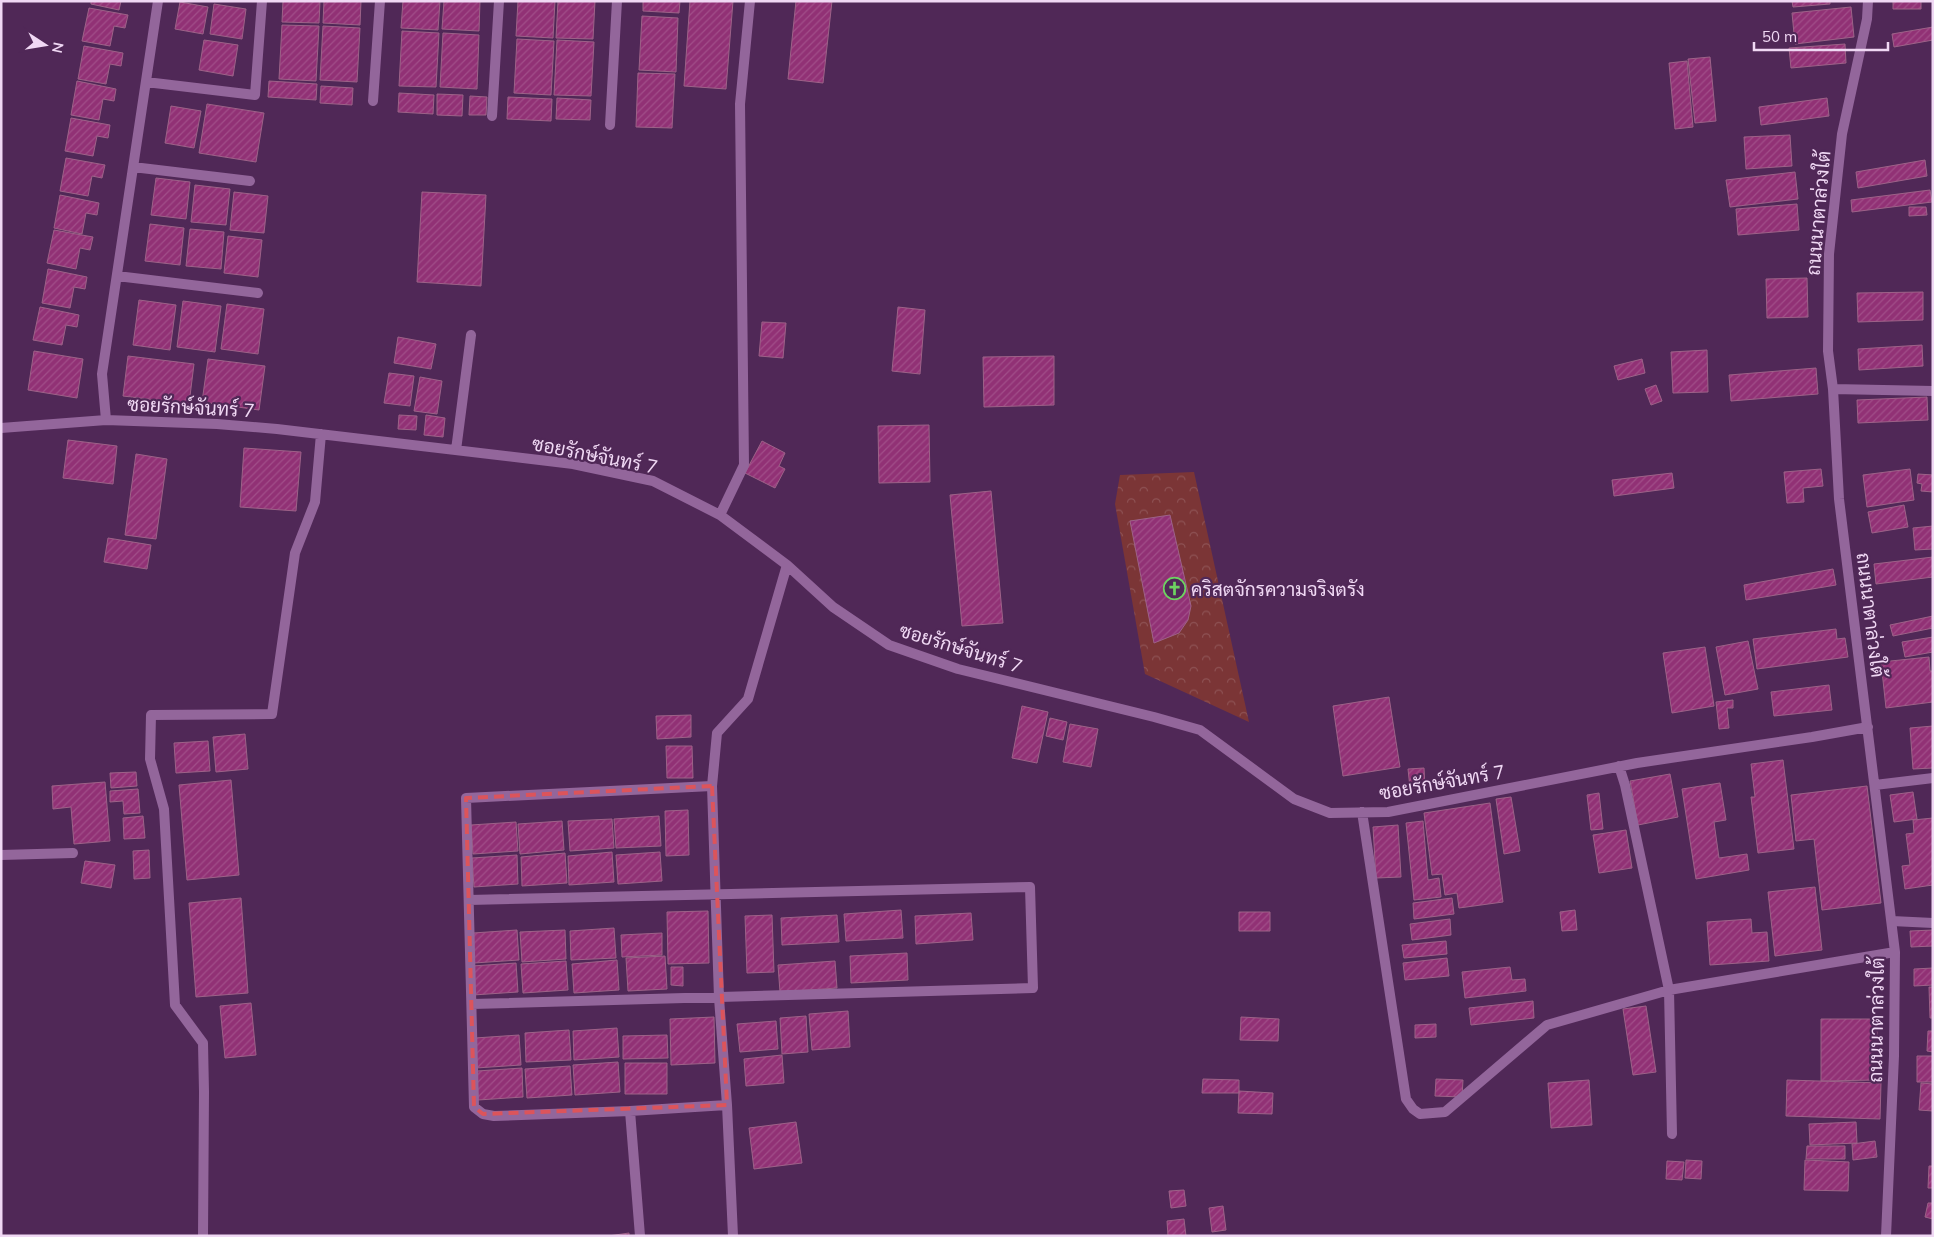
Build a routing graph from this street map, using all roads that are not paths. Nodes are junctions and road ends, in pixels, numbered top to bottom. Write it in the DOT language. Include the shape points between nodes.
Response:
graph roads {
  1 [pos="158,1"];
  2 [pos="262,1"];
  3 [pos="380,1"];
  4 [pos="499,1"];
  5 [pos="617,1"];
  6 [pos="750,1"];
  7 [pos="1868,1"];
  8 [pos="146,82"];
  9 [pos="373,100"];
  10 [pos="492,116"];
  11 [pos="610,125"];
  12 [pos="133,166"];
  13 [pos="250,181"];
  14 [pos="117,276"];
  15 [pos="258,293"];
  16 [pos="471,335"];
  17 [pos="1833,389"];
  18 [pos="1933,391"];
  19 [pos="106,420"];
  20 [pos="1,428"];
  21 [pos="321,434"];
  22 [pos="456,450"];
  23 [pos="720,515"];
  24 [pos="787,564"];
  25 [pos="1868,727"];
  26 [pos="1619,766"];
  27 [pos="1933,778"];
  28 [pos="1875,785"];
  29 [pos="712,786"];
  30 [pos="1362,812"];
  31 [pos="73,853"];
  32 [pos="1,855"];
  33 [pos="715,894"];
  34 [pos="469,900"];
  35 [pos="1892,921"];
  36 [pos="1933,923"];
  37 [pos="1895,952"];
  38 [pos="1669,990"];
  39 [pos="719,998"];
  40 [pos="472,1004"];
  41 [pos="727,1105"];
  42 [pos="630,1111"];
  43 [pos="1672,1134"];
  44 [pos="203,1236"];
  45 [pos="640,1236"];
  46 [pos="733,1236"];
  47 [pos="1886,1236"];
  1 -- 8 [label="street"];
  2 -- 8 [label="street" via="255,95"];
  3 -- 9 [label="street"];
  4 -- 10 [label="street"];
  5 -- 11 [label="street"];
  6 -- 23 [label="street" via="740,104 744,465"];
  7 -- 17 [label="street, ถนนนาตาล่วงใต้" via="1842,134 1830,254 1828,351"];
  8 -- 12 [label="street"];
  12 -- 13 [label="street"];
  12 -- 14 [label="street"];
  14 -- 15 [label="street"];
  14 -- 19 [label="street" via="102,374"];
  16 -- 22 [label="street"];
  17 -- 18 [label="street"];
  17 -- 25 [label="street, ถนนนาตาล่วงใต้" via="1838,499"];
  19 -- 20 [label="street, ซอยรักษ์จันทร์ 7"];
  19 -- 21 [label="street, ซอยรักษ์จันทร์ 7" via="217,424"];
  21 -- 22 [label="street, ซอยรักษ์จันทร์ 7"];
  21 -- 44 [label="street" via="315,502 295,553 272,714 152,716 150,759 164,809 175,1005 202,1042"];
  22 -- 23 [label="street, ซอยรักษ์จันทร์ 7" via="573,464 653,481"];
  23 -- 24 [label="street, ซอยรักษ์จันทร์ 7"];
  24 -- 29 [label="street" via="748,699 717,733"];
  24 -- 30 [label="street, ซอยรักษ์จันทร์ 7" via="833,607 889,645 958,669 1200,730 1294,799 1330,813"];
  25 -- 26 [label="street, ซอยรักษ์จันทร์ 7"];
  25 -- 28 [label="street, ถนนนาตาล่วงใต้"];
  26 -- 30 [label="street, ซอยรักษ์จันทร์ 7" via="1388,812"];
  26 -- 38 [label="street"];
  27 -- 28 [label="street"];
  28 -- 35 [label="street, ถนนนาตาล่วงใต้"];
  29 -- 33 [label="street"];
  29 -- 34 [label="street" via="466,798"];
  30 -- 38 [label="street" via="1406,1099 1420,1114 1445,1112 1547,1025"];
  31 -- 32 [label="street"];
  33 -- 34 [label="street"];
  33 -- 39 [label="street"];
  33 -- 39 [label="street" via="1030,887 1033,988"];
  34 -- 40 [label="street"];
  35 -- 36 [label="street"];
  35 -- 37 [label="street, ถนนนาตาล่วงใต้"];
  37 -- 38 [label="street"];
  37 -- 47 [label="street, ถนนนาตาล่วงใต้"];
  38 -- 43 [label="street"];
  39 -- 40 [label="street"];
  39 -- 41 [label="street"];
  40 -- 42 [label="street" via="474,1107 483,1114"];
  41 -- 42 [label="street"];
  41 -- 46 [label="street"];
  42 -- 45 [label="street"];
}
